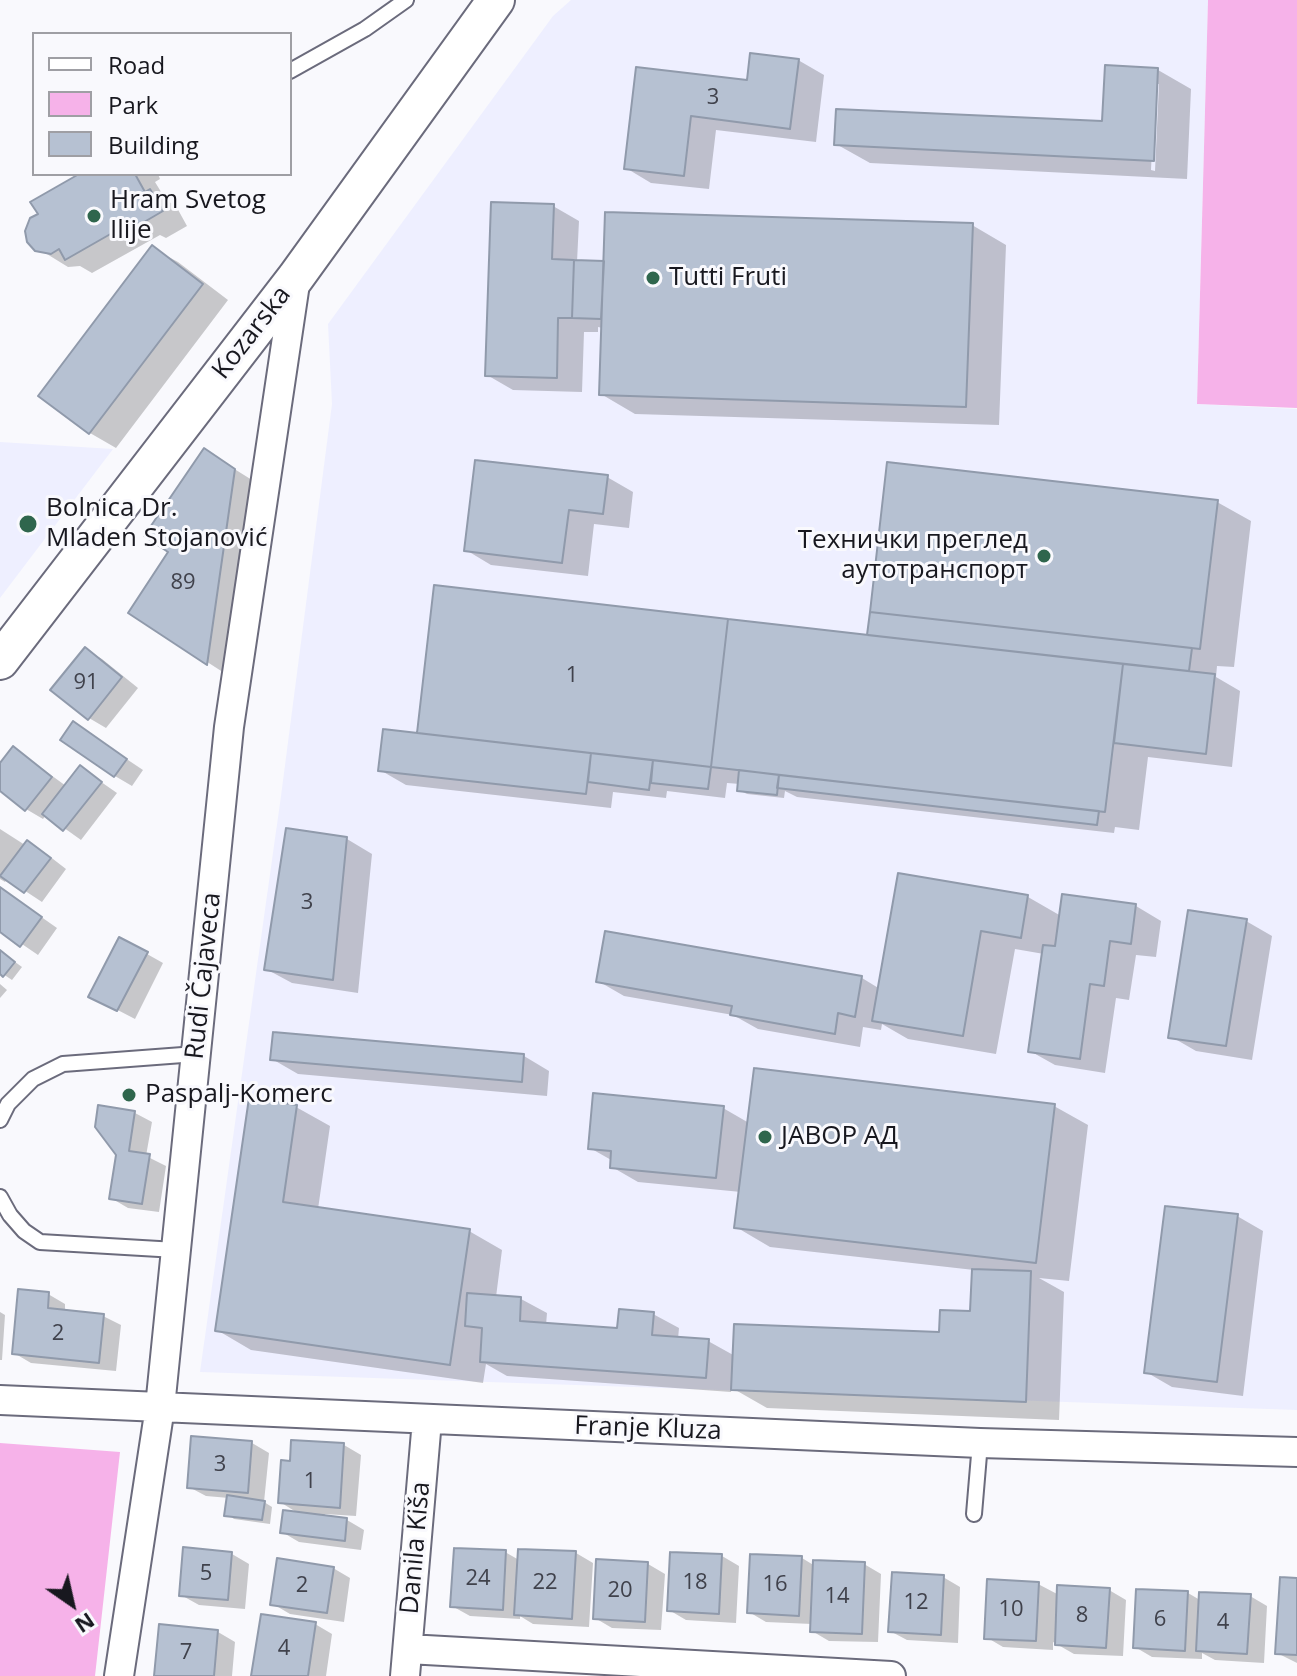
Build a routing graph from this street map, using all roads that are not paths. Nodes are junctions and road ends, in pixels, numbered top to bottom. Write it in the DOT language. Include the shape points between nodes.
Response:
graph roads {
  1 [pos="406,0"];
  2 [pos="496,0"];
  3 [pos="292,70"];
  4 [pos="296,277"];
  5 [pos="0,661"];
  6 [pos="196,1054"];
  7 [pos="0,1120"];
  8 [pos="0,1197"];
  9 [pos="176,1250"];
  10 [pos="0,1400"];
  11 [pos="160,1407"];
  12 [pos="427,1420"];
  13 [pos="980,1443"];
  14 [pos="1297,1452"];
  15 [pos="974,1514"];
  16 [pos="406,1663"];
  17 [pos="119,1676"];
  18 [pos="891,1676"];
  1 -- 3 [label="lane"];
  2 -- 4 [label="street, Kozarska"];
  4 -- 5 [label="street, Kozarska"];
  4 -- 6 [label="street, Rudi Čajaveca" via="229,727"];
  6 -- 7 [label="lane" via="63,1064 33,1079"];
  6 -- 9 [label="street, Rudi Čajaveca"];
  8 -- 9 [label="lane" via="10,1215 40,1242"];
  9 -- 11 [label="street, Rudi Čajaveca"];
  10 -- 11 [label="street, Franje Kluza"];
  11 -- 12 [label="street, Franje Kluza"];
  11 -- 17 [label="street, Rudi Čajaveca"];
  12 -- 13 [label="street, Franje Kluza"];
  12 -- 16 [label="street, Danila Kiša"];
  13 -- 14 [label="street, Franje Kluza"];
  13 -- 15 [label="lane"];
  16 -- 18 [label="street"];
}
